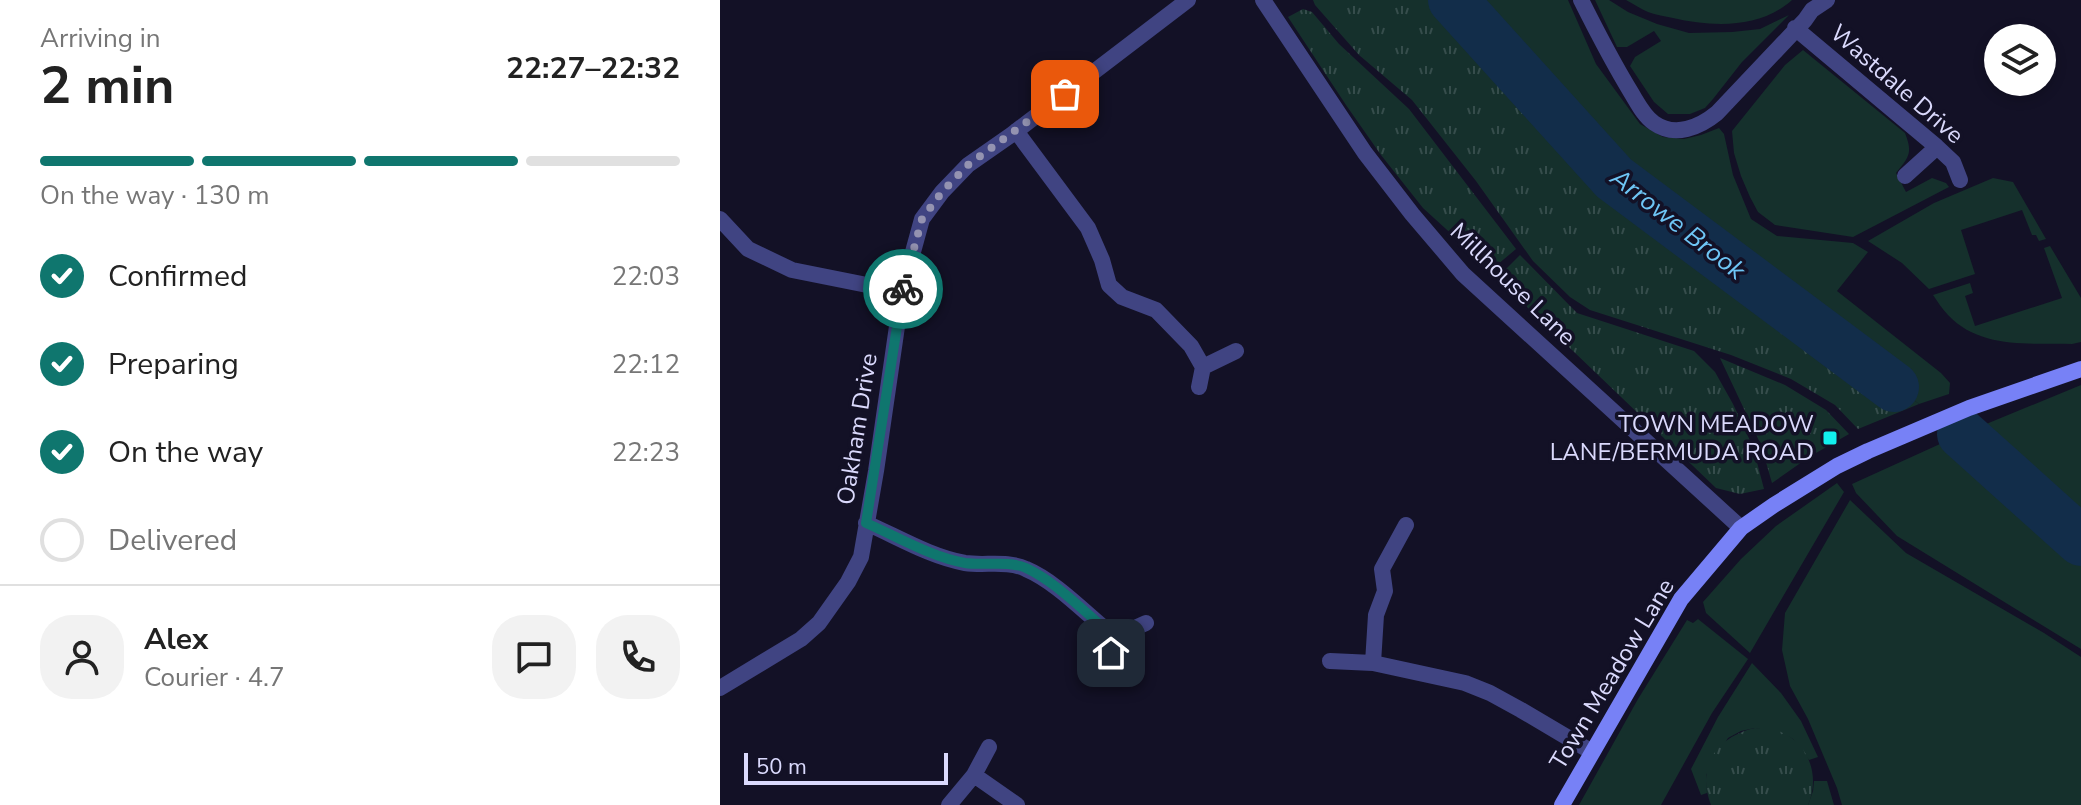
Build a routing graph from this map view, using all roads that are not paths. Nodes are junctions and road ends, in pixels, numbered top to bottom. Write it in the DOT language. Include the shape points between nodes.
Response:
graph roads {
  1 [pos="1188,0"];
  2 [pos="1263,0"];
  3 [pos="1581,0"];
  4 [pos="1827,0"];
  5 [pos="1810,5"];
  6 [pos="1795,28"];
  7 [pos="1016,131"];
  8 [pos="1937,147"];
  9 [pos="1905,176"];
  10 [pos="1960,180"];
  11 [pos="720,219"];
  12 [pos="902,292"];
  13 [pos="1236,351"];
  14 [pos="1203,367"];
  15 [pos="2081,369"];
  16 [pos="1199,387"];
  17 [pos="866,523"];
  18 [pos="1406,525"];
  19 [pos="1741,528"];
  20 [pos="1146,623"];
  21 [pos="1115,637"];
  22 [pos="1330,661"];
  23 [pos="1373,663"];
  24 [pos="1107,669"];
  25 [pos="720,688"];
  26 [pos="989,747"];
  27 [pos="1592,752"];
  28 [pos="974,775"];
  29 [pos="949,805"];
  30 [pos="1017,805"];
  31 [pos="1562,805"];
  1 -- 7 [label="street, Oakham Drive"];
  2 -- 19 [label="street, Millhouse Lane" via="1365,153 1463,274"];
  3 -- 6 [label="street, Wastdale Drive" via="1643,113 1671,130 1704,124"];
  4 -- 5 [label="street, Wastdale Drive"];
  5 -- 6 [label="street, Wastdale Drive"];
  6 -- 8 [label="street, Wastdale Drive"];
  7 -- 12 [label="street, Oakham Drive" via="968,165 922,219"];
  7 -- 14 [label="street" via="1088,228 1109,285 1122,297 1156,310 1191,346"];
  8 -- 9 [label="street"];
  8 -- 10 [label="street, Wastdale Drive" via="1953,162"];
  11 -- 12 [label="street" via="748,249 792,270"];
  12 -- 17 [label="street, Oakham Drive"];
  13 -- 14 [label="street"];
  14 -- 16 [label="street"];
  15 -- 19 [label="street, Town Meadow Lane" via="1868,451"];
  17 -- 21 [label="street" via="944,558 1023,567 1042,576"];
  17 -- 25 [label="street, Oakham Drive" via="861,557 819,623"];
  18 -- 23 [label="street" via="1382,569 1385,591 1376,615"];
  19 -- 27 [label="street, Town Meadow Lane" via="1681,599"];
  20 -- 21 [label="street"];
  21 -- 24 [label="street"];
  22 -- 23 [label="street"];
  23 -- 27 [label="street" via="1490,693"];
  26 -- 28 [label="street"];
  27 -- 31 [label="street, Town Meadow Lane"];
  28 -- 29 [label="street"];
  28 -- 30 [label="street"];
}
